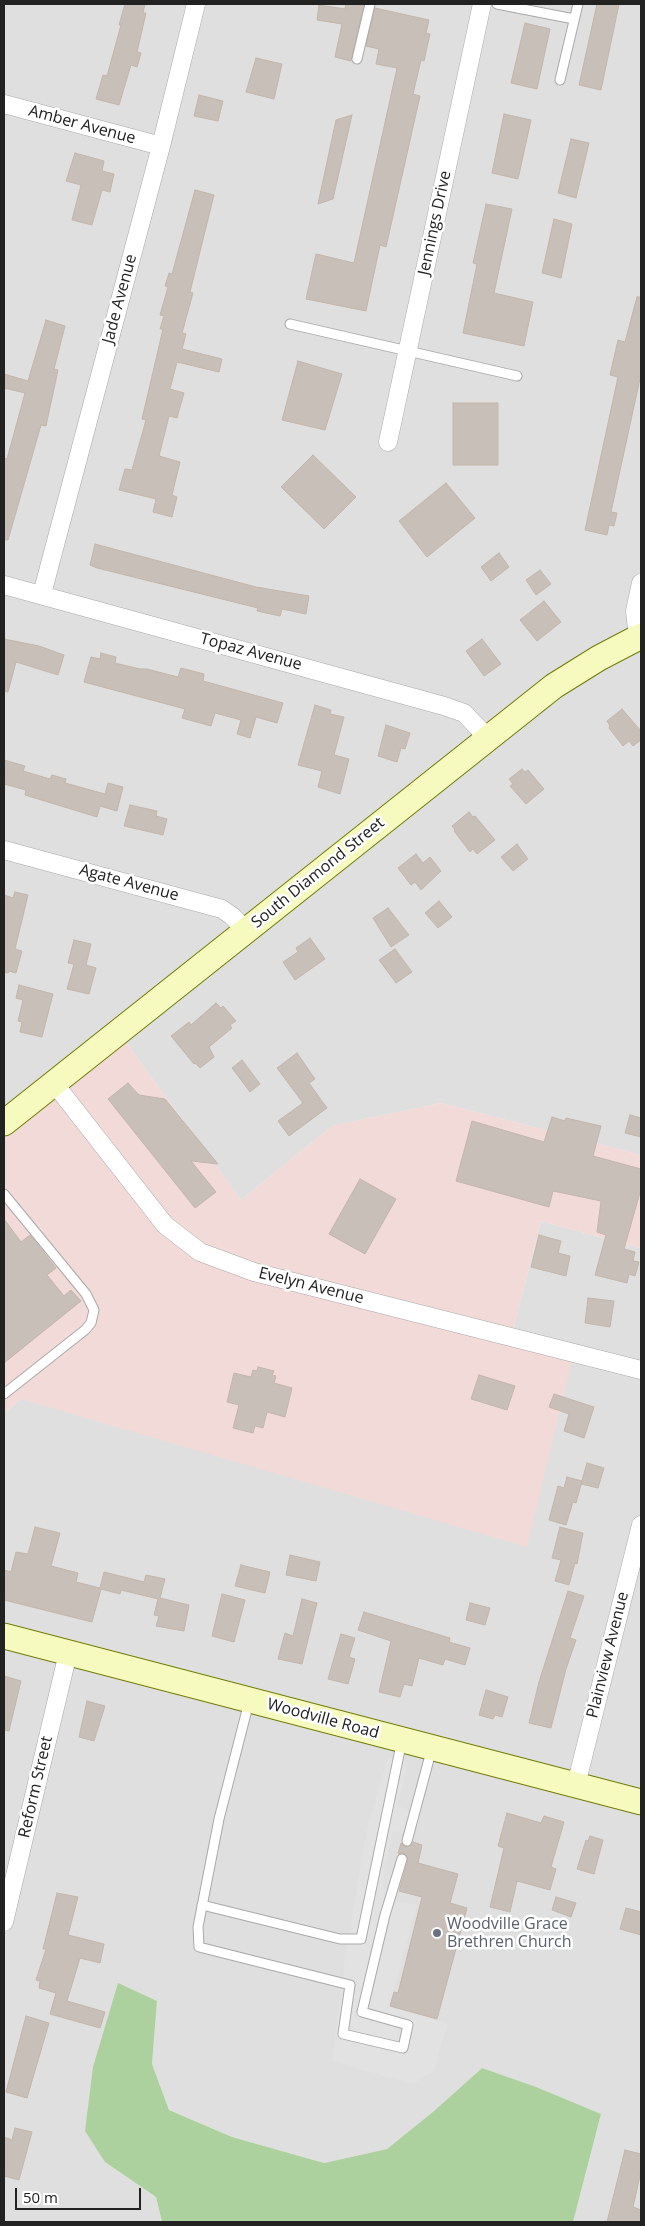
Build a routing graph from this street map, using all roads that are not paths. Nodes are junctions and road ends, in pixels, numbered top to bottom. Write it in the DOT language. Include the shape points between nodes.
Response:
graph roads {
  1 [pos="196,4"];
  2 [pos="370,4"];
  3 [pos="482,4"];
  4 [pos="497,4"];
  5 [pos="578,4"];
  6 [pos="574,19"];
  7 [pos="357,59"];
  8 [pos="560,80"];
  9 [pos="4,104"];
  10 [pos="161,146"];
  11 [pos="290,324"];
  12 [pos="408,350"];
  13 [pos="518,376"];
  14 [pos="388,442"];
  15 [pos="641,583"];
  16 [pos="4,585"];
  17 [pos="42,594"];
  18 [pos="640,636"];
  19 [pos="488,737"];
  20 [pos="4,850"];
  21 [pos="246,931"];
  22 [pos="54,1083"];
  23 [pos="4,1123"];
  24 [pos="4,1194"];
  25 [pos="641,1370"];
  26 [pos="4,1394"];
  27 [pos="641,1525"];
  28 [pos="4,1636"];
  29 [pos="68,1653"];
  30 [pos="250,1700"];
  31 [pos="402,1740"];
  32 [pos="432,1748"];
  33 [pos="576,1785"];
  34 [pos="641,1802"];
  35 [pos="407,1841"];
  36 [pos="402,1859"];
  37 [pos="202,1905"];
  38 [pos="4,1922"];
  1 -- 10 [label="street, Jade Avenue"];
  2 -- 7 [label="lane"];
  3 -- 12 [label="street, Jennings Drive"];
  4 -- 6 [label="lane"];
  5 -- 6 [label="lane"];
  6 -- 8 [label="lane"];
  9 -- 10 [label="street, Amber Avenue"];
  10 -- 17 [label="street, Jade Avenue"];
  11 -- 12 [label="lane"];
  12 -- 13 [label="lane"];
  12 -- 14 [label="street, Jennings Drive"];
  15 -- 18 [label="street" via="635,611"];
  16 -- 17 [label="street, Topaz Avenue"];
  17 -- 19 [label="street, Topaz Avenue" via="444,706 464,713"];
  18 -- 19 [label="street, South Diamond Street" via="554,686"];
  19 -- 21 [label="street, South Diamond Street"];
  20 -- 21 [label="street, Agate Avenue" via="222,909"];
  21 -- 22 [label="street, South Diamond Street"];
  22 -- 23 [label="street, South Diamond Street"];
  22 -- 25 [label="street, Evelyn Avenue" via="165,1225 200,1252 254,1272"];
  24 -- 26 [label="lane" via="86,1294 94,1310 91,1323 85,1330"];
  27 -- 33 [label="street, Plainview Avenue"];
  28 -- 29 [label="street, Woodville Road"];
  29 -- 30 [label="street, Woodville Road"];
  29 -- 38 [label="street, Reform Street"];
  30 -- 31 [label="street, Woodville Road"];
  30 -- 37 [label="lane" via="219,1819"];
  31 -- 32 [label="street, Woodville Road"];
  31 -- 37 [label="lane" via="361,1939 340,1938"];
  32 -- 33 [label="street, Woodville Road"];
  32 -- 35 [label="lane"];
  33 -- 34 [label="street, Woodville Road"];
  36 -- 37 [label="lane" via="362,2012 408,2025 402,2048 343,2034 350,1985 199,1947"];
}
